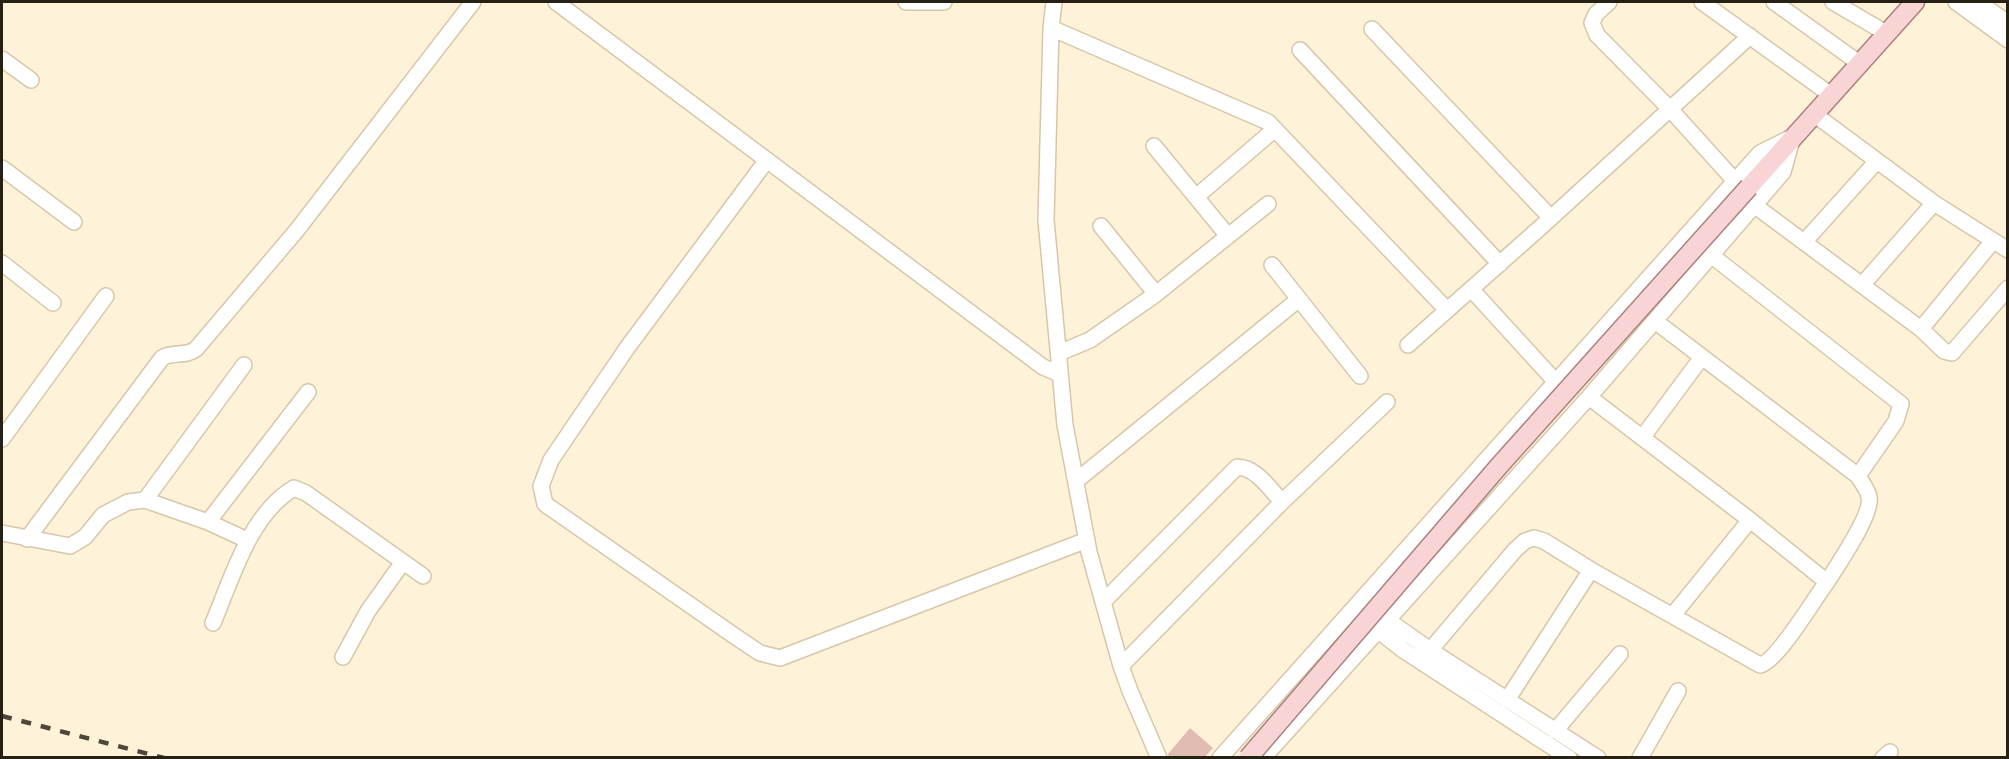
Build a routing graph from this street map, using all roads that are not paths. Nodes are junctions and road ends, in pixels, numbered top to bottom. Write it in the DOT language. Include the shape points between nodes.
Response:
graph roads {
  1 [pos="474,2"];
  2 [pos="556,2"];
  3 [pos="906,2"];
  4 [pos="944,2"];
  5 [pos="1054,2"];
  6 [pos="1610,2"];
  7 [pos="1702,2"];
  8 [pos="1774,2"];
  9 [pos="1833,2"];
  10 [pos="1915,2"];
  11 [pos="1956,2"];
  12 [pos="1978,2"];
  13 [pos="2007,23"];
  14 [pos="1051,28"];
  15 [pos="1372,29"];
  16 [pos="1886,33"];
  17 [pos="1750,36"];
  18 [pos="2007,40"];
  19 [pos="1300,50"];
  20 [pos="2,59"];
  21 [pos="1859,63"];
  22 [pos="31,80"];
  23 [pos="1831,95"];
  24 [pos="1670,109"];
  25 [pos="1814,114"];
  26 [pos="1275,129"];
  27 [pos="1793,137"];
  28 [pos="1154,146"];
  29 [pos="767,160"];
  30 [pos="1877,161"];
  31 [pos="2,168"];
  32 [pos="1742,184"];
  33 [pos="1196,197"];
  34 [pos="1934,203"];
  35 [pos="1268,204"];
  36 [pos="1754,205"];
  37 [pos="1551,218"];
  38 [pos="74,222"];
  39 [pos="1101,226"];
  40 [pos="1228,236"];
  41 [pos="1993,241"];
  42 [pos="1804,242"];
  43 [pos="2007,250"];
  44 [pos="1711,255"];
  45 [pos="2,263"];
  46 [pos="1500,264"];
  47 [pos="1272,265"];
  48 [pos="1862,285"];
  49 [pos="2007,288"];
  50 [pos="1471,289"];
  51 [pos="1156,294"];
  52 [pos="106,296"];
  53 [pos="1299,299"];
  54 [pos="53,303"];
  55 [pos="1447,310"];
  56 [pos="1655,321"];
  57 [pos="1921,329"];
  58 [pos="1408,345"];
  59 [pos="1059,353"];
  60 [pos="1702,357"];
  61 [pos="244,365"];
  62 [pos="1060,374"];
  63 [pos="1360,376"];
  64 [pos="1556,382"];
  65 [pos="308,392"];
  66 [pos="1588,397"];
  67 [pos="1388,402"];
  68 [pos="1642,438"];
  69 [pos="2,439"];
  70 [pos="1858,476"];
  71 [pos="1076,481"];
  72 [pos="145,500"];
  73 [pos="1282,502"];
  74 [pos="1750,520"];
  75 [pos="208,522"];
  76 [pos="2,532"];
  77 [pos="27,539"];
  78 [pos="247,540"];
  79 [pos="1087,540"];
  80 [pos="403,562"];
  81 [pos="1591,570"];
  82 [pos="423,576"];
  83 [pos="1827,582"];
  84 [pos="1104,601"];
  85 [pos="1355,606"];
  86 [pos="1673,615"];
  87 [pos="213,623"];
  88 [pos="1383,625"];
  89 [pos="1620,654"];
  90 [pos="1426,656"];
  91 [pos="343,657"];
  92 [pos="1121,666"];
  93 [pos="1678,691"];
  94 [pos="1508,700"];
  95 [pos="1555,731"];
  96 [pos="1159,758"];
  97 [pos="1220,758"];
  98 [pos="1248,758"];
  99 [pos="1263,758"];
  100 [pos="1569,758"];
  101 [pos="1598,758"];
  102 [pos="1640,758"];
  1 -- 77 [label="street" via="297,230 196,349 162,358"];
  2 -- 29 [label="street"];
  3 -- 4 [label="street"];
  5 -- 14 [label="street"];
  6 -- 24 [label="street" via="1592,23 1597,35"];
  7 -- 17 [label="street"];
  8 -- 21 [label="street"];
  9 -- 16 [label="street"];
  10 -- 16 [label="main road"];
  11 -- 18 [label="street"];
  12 -- 13 [label="street"];
  14 -- 26 [label="street" via="1268,122"];
  14 -- 59 [label="street" via="1046,220"];
  15 -- 37 [label="street"];
  16 -- 21 [label="main road"];
  17 -- 23 [label="street"];
  17 -- 24 [label="street"];
  19 -- 46 [label="street"];
  20 -- 22 [label="street"];
  21 -- 23 [label="main road"];
  23 -- 25 [label="main road"];
  24 -- 32 [label="street"];
  24 -- 37 [label="street"];
  25 -- 27 [label="main road"];
  25 -- 30 [label="street"];
  26 -- 33 [label="street"];
  26 -- 55 [label="street"];
  27 -- 32 [label="main road"];
  27 -- 36 [label="street" via="1783,172"];
  28 -- 33 [label="street"];
  29 -- 62 [label="street" via="1044,367"];
  29 -- 79 [label="street" via="627,348 551,460 540,486 545,504 736,638 760,653 780,658"];
  30 -- 34 [label="street"];
  30 -- 42 [label="street"];
  31 -- 38 [label="street"];
  32 -- 64 [label="street"];
  32 -- 98 [label="main road, bridge"];
  33 -- 40 [label="street"];
  34 -- 41 [label="street"];
  34 -- 48 [label="street"];
  35 -- 40 [label="street"];
  36 -- 42 [label="street"];
  36 -- 44 [label="street"];
  37 -- 46 [label="street"];
  39 -- 51 [label="street"];
  40 -- 51 [label="street"];
  41 -- 43 [label="street"];
  41 -- 57 [label="street"];
  42 -- 48 [label="street"];
  44 -- 56 [label="street"];
  44 -- 70 [label="street" via="1900,404 1896,421"];
  45 -- 54 [label="street"];
  46 -- 50 [label="street"];
  47 -- 53 [label="street"];
  48 -- 57 [label="street"];
  49 -- 57 [label="street" via="1952,352 1944,351"];
  50 -- 55 [label="street"];
  50 -- 64 [label="street"];
  51 -- 59 [label="street" via="1090,340"];
  52 -- 69 [label="street"];
  53 -- 63 [label="street"];
  53 -- 71 [label="street"];
  55 -- 58 [label="street"];
  56 -- 60 [label="street"];
  56 -- 66 [label="street"];
  59 -- 62 [label="street"];
  60 -- 68 [label="street"];
  60 -- 70 [label="street"];
  61 -- 72 [label="street"];
  62 -- 71 [label="street"];
  64 -- 85 [label="street"];
  65 -- 75 [label="street"];
  66 -- 68 [label="street"];
  66 -- 88 [label="street"];
  67 -- 73 [label="street"];
  68 -- 74 [label="street"];
  70 -- 83 [label="street" via="1869,497 1869,508"];
  71 -- 79 [label="street"];
  72 -- 75 [label="street"];
  72 -- 77 [label="street" via="128,502 103,515 85,537 70,546"];
  73 -- 84 [label="street" via="1255,473 1237,467"];
  73 -- 92 [label="street"];
  74 -- 83 [label="street"];
  74 -- 86 [label="street"];
  75 -- 78 [label="street"];
  76 -- 77 [label="street"];
  78 -- 80 [label="street" via="278,500 294,488"];
  78 -- 87 [label="street"];
  79 -- 84 [label="street"];
  80 -- 82 [label="street"];
  80 -- 91 [label="street"];
  81 -- 86 [label="street"];
  81 -- 90 [label="street" via="1544,541 1525,541"];
  81 -- 94 [label="street"];
  83 -- 86 [label="street" via="1766,664 1760,665"];
  84 -- 92 [label="street"];
  85 -- 88 [label="street"];
  85 -- 97 [label="street"];
  88 -- 90 [label="street"];
  88 -- 99 [label="street"];
  89 -- 95 [label="street"];
  90 -- 94 [label="street"];
  90 -- 100 [label="street"];
  92 -- 96 [label="street"];
  93 -- 102 [label="street"];
  94 -- 95 [label="street"];
  95 -- 101 [label="street"];
}
